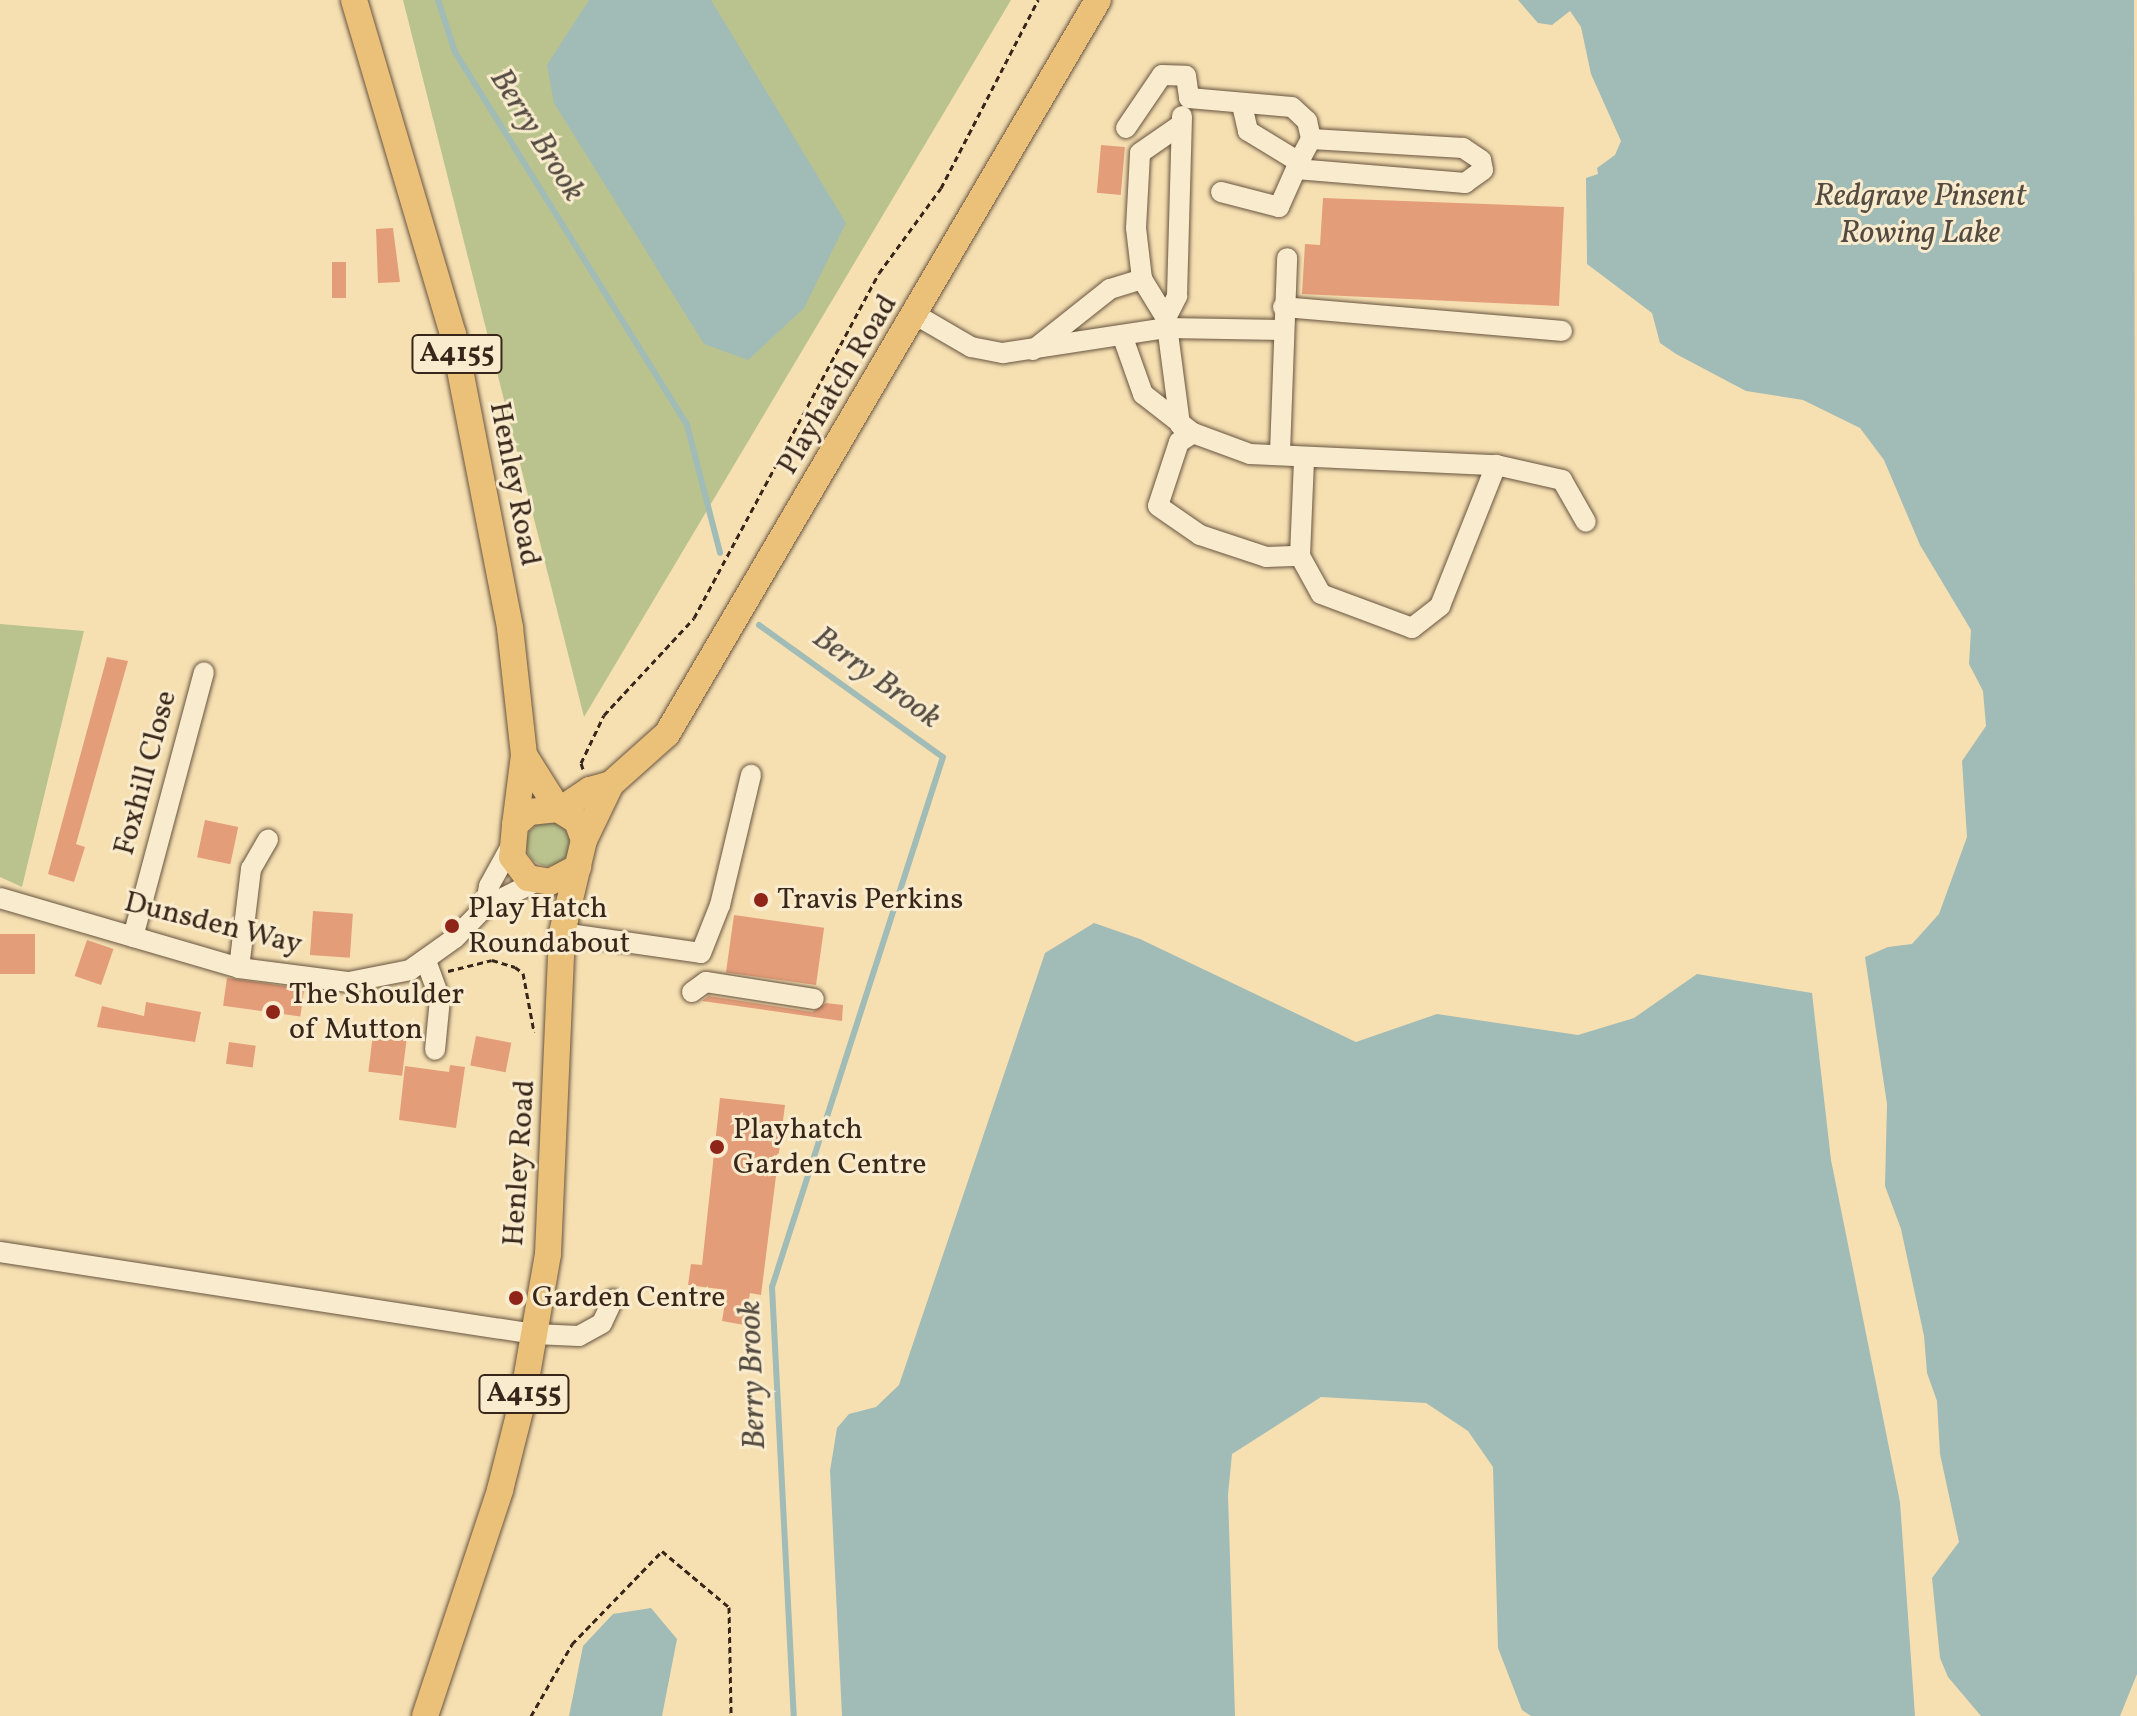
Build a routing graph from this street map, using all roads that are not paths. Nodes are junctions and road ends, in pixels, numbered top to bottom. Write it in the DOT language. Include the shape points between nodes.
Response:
graph roads {
  1 [pos="354,0"];
  2 [pos="1098,0"];
  3 [pos="1189,98"];
  4 [pos="1242,104"];
  5 [pos="1179,126"];
  6 [pos="1126,128"];
  7 [pos="1311,139"];
  8 [pos="1297,165"];
  9 [pos="1221,192"];
  10 [pos="1287,258"];
  11 [pos="1142,279"];
  12 [pos="1283,307"];
  13 [pos="916,315"];
  14 [pos="1167,323"];
  15 [pos="1283,330"];
  16 [pos="1562,331"];
  17 [pos="1122,335"];
  18 [pos="1033,350"];
  19 [pos="1187,429"];
  20 [pos="1280,453"];
  21 [pos="1304,460"];
  22 [pos="1496,465"];
  23 [pos="1586,522"];
  24 [pos="1300,556"];
  25 [pos="204,672"];
  26 [pos="524,755"];
  27 [pos="751,775"];
  28 [pos="601,787"];
  29 [pos="559,809"];
  30 [pos="512,836"];
  31 [pos="268,840"];
  32 [pos="584,840"];
  33 [pos="578,867"];
  34 [pos="538,881"];
  35 [pos="0,898"];
  36 [pos="485,907"];
  37 [pos="562,933"];
  38 [pos="133,937"];
  39 [pos="239,968"];
  40 [pos="429,968"];
  41 [pos="692,992"];
  42 [pos="814,999"];
  43 [pos="435,1050"];
  44 [pos="0,1252"];
  45 [pos="613,1299"];
  46 [pos="534,1334"];
  47 [pos="425,1716"];
  1 -- 26 [label="main road, Henley Road / A4155" via="453,334 510,628"];
  2 -- 13 [label="main road, Playhatch Road"];
  3 -- 4 [label="street"];
  3 -- 5 [label="street"];
  3 -- 6 [label="street" via="1186,76 1162,75"];
  4 -- 7 [label="street" via="1292,107 1307,121"];
  4 -- 8 [label="street" via="1248,131"];
  5 -- 11 [label="street" via="1140,153 1136,228"];
  5 -- 14 [label="street" via="1177,296"];
  7 -- 8 [label="street"];
  7 -- 8 [label="street" via="1463,148 1481,160 1483,170 1465,183"];
  8 -- 9 [label="street" via="1279,207"];
  10 -- 12 [label="street"];
  11 -- 14 [label="street"];
  11 -- 18 [label="street" via="1110,289"];
  12 -- 15 [label="street"];
  12 -- 16 [label="street"];
  13 -- 18 [label="street" via="971,347 1003,353"];
  13 -- 28 [label="main road, Playhatch Road" via="667,734"];
  14 -- 15 [label="street"];
  14 -- 17 [label="street"];
  14 -- 19 [label="street"];
  15 -- 20 [label="street"];
  17 -- 18 [label="street"];
  17 -- 19 [label="street" via="1143,394"];
  19 -- 20 [label="street" via="1250,454"];
  19 -- 24 [label="street" via="1158,506 1200,535 1266,557"];
  20 -- 21 [label="street"];
  21 -- 22 [label="street"];
  21 -- 24 [label="street"];
  22 -- 23 [label="street" via="1562,480"];
  22 -- 24 [label="street" via="1440,606 1412,628 1321,594"];
  25 -- 38 [label="street, Foxhill Close"];
  26 -- 29 [label="main road, Henley Road / A4155"];
  26 -- 30 [label="main road, Henley Road / A4155"];
  27 -- 37 [label="street" via="720,905 701,953"];
  28 -- 29 [label="main road, Playhatch Road"];
  28 -- 32 [label="main road, Playhatch Road"];
  29 -- 30 [label="main road" via="529,812"];
  29 -- 32 [label="main road" via="577,821"];
  30 -- 34 [label="main road" via="521,872"];
  30 -- 36 [label="street, Dunsden Way"];
  31 -- 39 [label="street" via="251,869"];
  32 -- 33 [label="main road"];
  33 -- 34 [label="main road" via="560,880"];
  33 -- 37 [label="main road, Henley Road / A4155"];
  34 -- 36 [label="street, Dunsden Way"];
  34 -- 37 [label="main road, Henley Road / A4155"];
  35 -- 38 [label="street, Dunsden Way"];
  36 -- 40 [label="street, Dunsden Way"];
  37 -- 46 [label="main road, Henley Road / A4155" via="548,1254"];
  38 -- 39 [label="street, Dunsden Way"];
  39 -- 40 [label="street, Dunsden Way" via="349,982"];
  40 -- 43 [label="street" via="440,999"];
  41 -- 42 [label="street" via="706,982"];
  44 -- 46 [label="street"];
  45 -- 46 [label="street" via="602,1323 579,1336"];
  46 -- 47 [label="main road, Henley Road / A4155" via="500,1490"];
}
